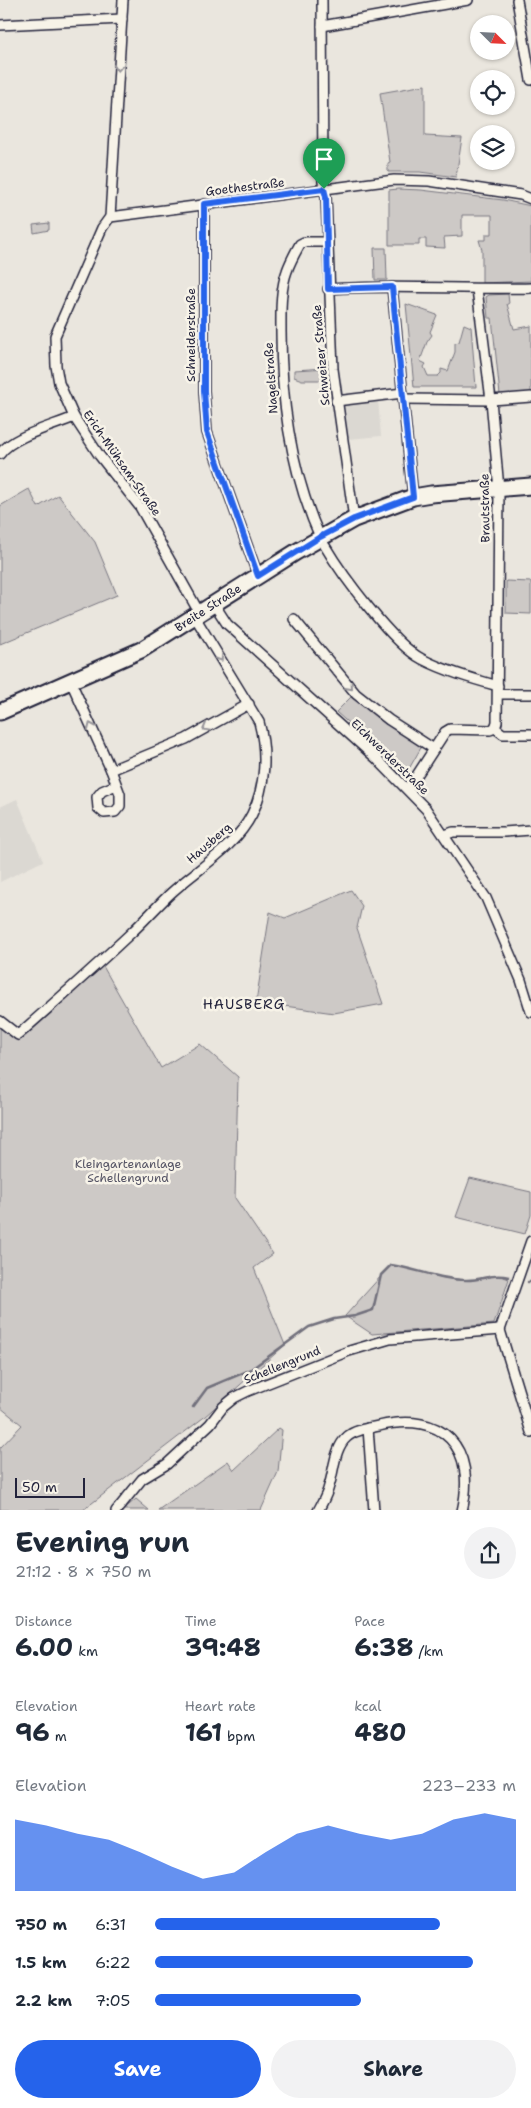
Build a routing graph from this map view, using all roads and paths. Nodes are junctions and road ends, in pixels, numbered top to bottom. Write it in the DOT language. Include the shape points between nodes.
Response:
graph roads {
  1 [pos="123,0"];
  2 [pos="322,0"];
  3 [pos="468,0"];
  4 [pos="517,0"];
  5 [pos="122,19"];
  6 [pos="0,25"];
  7 [pos="322,26"];
  8 [pos="531,80"];
  9 [pos="324,189"];
  10 [pos="531,199"];
  11 [pos="204,204"];
  12 [pos="110,217"];
  13 [pos="328,242"];
  14 [pos="392,287"];
  15 [pos="531,288"];
  16 [pos="328,289"];
  17 [pos="477,289"];
  18 [pos="404,396"];
  19 [pos="531,397"];
  20 [pos="491,400"];
  21 [pos="336,401"];
  22 [pos="74,417"];
  23 [pos="0,454"];
  24 [pos="531,486"];
  25 [pos="499,489"];
  26 [pos="413,497"];
  27 [pos="354,519"];
  28 [pos="323,542"];
  29 [pos="258,576"];
  30 [pos="214,604"];
  31 [pos="197,615"];
  32 [pos="294,619"];
  33 [pos="71,682"];
  34 [pos="498,690"];
  35 [pos="531,694"];
  36 [pos="249,704"];
  37 [pos="0,712"];
  38 [pos="495,728"];
  39 [pos="531,734"];
  40 [pos="434,749"];
  41 [pos="111,770"];
  42 [pos="116,785"];
  43 [pos="408,789"];
  44 [pos="531,830"];
  45 [pos="445,835"];
  46 [pos="531,978"];
  47 [pos="521,980"];
  48 [pos="531,1012"];
  49 [pos="0,1021"];
  50 [pos="531,1241"];
  51 [pos="500,1330"];
  52 [pos="368,1428"];
  53 [pos="531,1432"];
  54 [pos="116,1510"];
  55 [pos="318,1510"];
  56 [pos="374,1510"];
  57 [pos="462,1510"];
  1 -- 5 [label="street, Erich-Mühsam-Straße"];
  2 -- 7 [label="street, Schweizer Straße"];
  3 -- 7 [label="street"];
  4 -- 8 [label="street"];
  5 -- 6 [label="street"];
  5 -- 12 [label="street, Erich-Mühsam-Straße, one-way"];
  7 -- 9 [label="street, Schweizer Straße"];
  9 -- 10 [label="street, Goethestraße" via="412,180"];
  9 -- 11 [label="street, Goethestraße"];
  9 -- 13 [label="street, Schweizer Straße"];
  11 -- 12 [label="street, Goethestraße"];
  11 -- 29 [label="street, Schneiderstraße" via="207,432"];
  12 -- 22 [label="street, Erich-Mühsam-Straße" via="102,228 55,336 59,383"];
  13 -- 16 [label="street, Schweizer Straße"];
  13 -- 28 [label="street, Nagelstraße" via="300,244 286,272 280,320 287,422 308,510"];
  14 -- 16 [label="street"];
  14 -- 17 [label="street"];
  14 -- 18 [label="street"];
  15 -- 17 [label="street"];
  16 -- 21 [label="street, Schweizer Straße"];
  17 -- 20 [label="street, Brautstraße"];
  18 -- 20 [label="street"];
  18 -- 21 [label="street"];
  18 -- 26 [label="street"];
  19 -- 20 [label="street"];
  20 -- 25 [label="street, Brautstraße"];
  21 -- 27 [label="street, Schweizer Straße"];
  22 -- 23 [label="street" via="25,437 4,448"];
  22 -- 31 [label="street, Erich-Mühsam-Straße" via="140,507"];
  24 -- 25 [label="main road, Breite Straße"];
  25 -- 26 [label="main road, Breite Straße"];
  25 -- 34 [label="street, Brautstraße"];
  26 -- 27 [label="main road, Breite Straße"];
  27 -- 28 [label="main road, Breite Straße"];
  28 -- 29 [label="main road, Breite Straße"];
  28 -- 34 [label="street, Nagelstraße" via="369,607 420,659"];
  29 -- 30 [label="main road, Breite Straße"];
  30 -- 31 [label="main road, Breite Straße"];
  30 -- 43 [label="street, Eichwerderstraße" via="228,624"];
  31 -- 33 [label="main road, Breite Straße" via="141,650"];
  31 -- 36 [label="street, Hausberg, one-way"];
  32 -- 40 [label="street, one-way" via="356,694"];
  33 -- 37 [label="main road, Breite Straße"];
  41 -- 33 [label="street, one-way"];
  34 -- 35 [label="street, Nagelstraße"];
  34 -- 38 [label="street, Brautstraße"];
  36 -- 41 [label="street, one-way" via="186,739"];
  36 -- 49 [label="street, Hausberg" via="263,736 264,765 259,799 242,832 171,893 133,932 18,1036"];
  38 -- 39 [label="street" via="503,734"];
  38 -- 40 [label="street" via="450,729"];
  40 -- 43 [label="street"];
  41 -- 42 [label="street"];
  43 -- 45 [label="street, Eichwerderstraße"];
  44 -- 45 [label="street" via="452,832"];
  45 -- 47 [label="street, Eichwerderstraße" via="486,898"];
  46 -- 47 [label="street"];
  47 -- 48 [label="street, Eichwerderstraße"];
  50 -- 51 [label="street"];
  51 -- 53 [label="street"];
  51 -- 54 [label="street, Schellengrund" via="390,1339 349,1351 248,1391 223,1407 210,1424 167,1464 142,1479"];
  52 -- 55 [label="street" via="348,1435 342,1442"];
  52 -- 56 [label="street"];
  52 -- 57 [label="street" via="394,1422 440,1429 462,1454 465,1498"];
}
